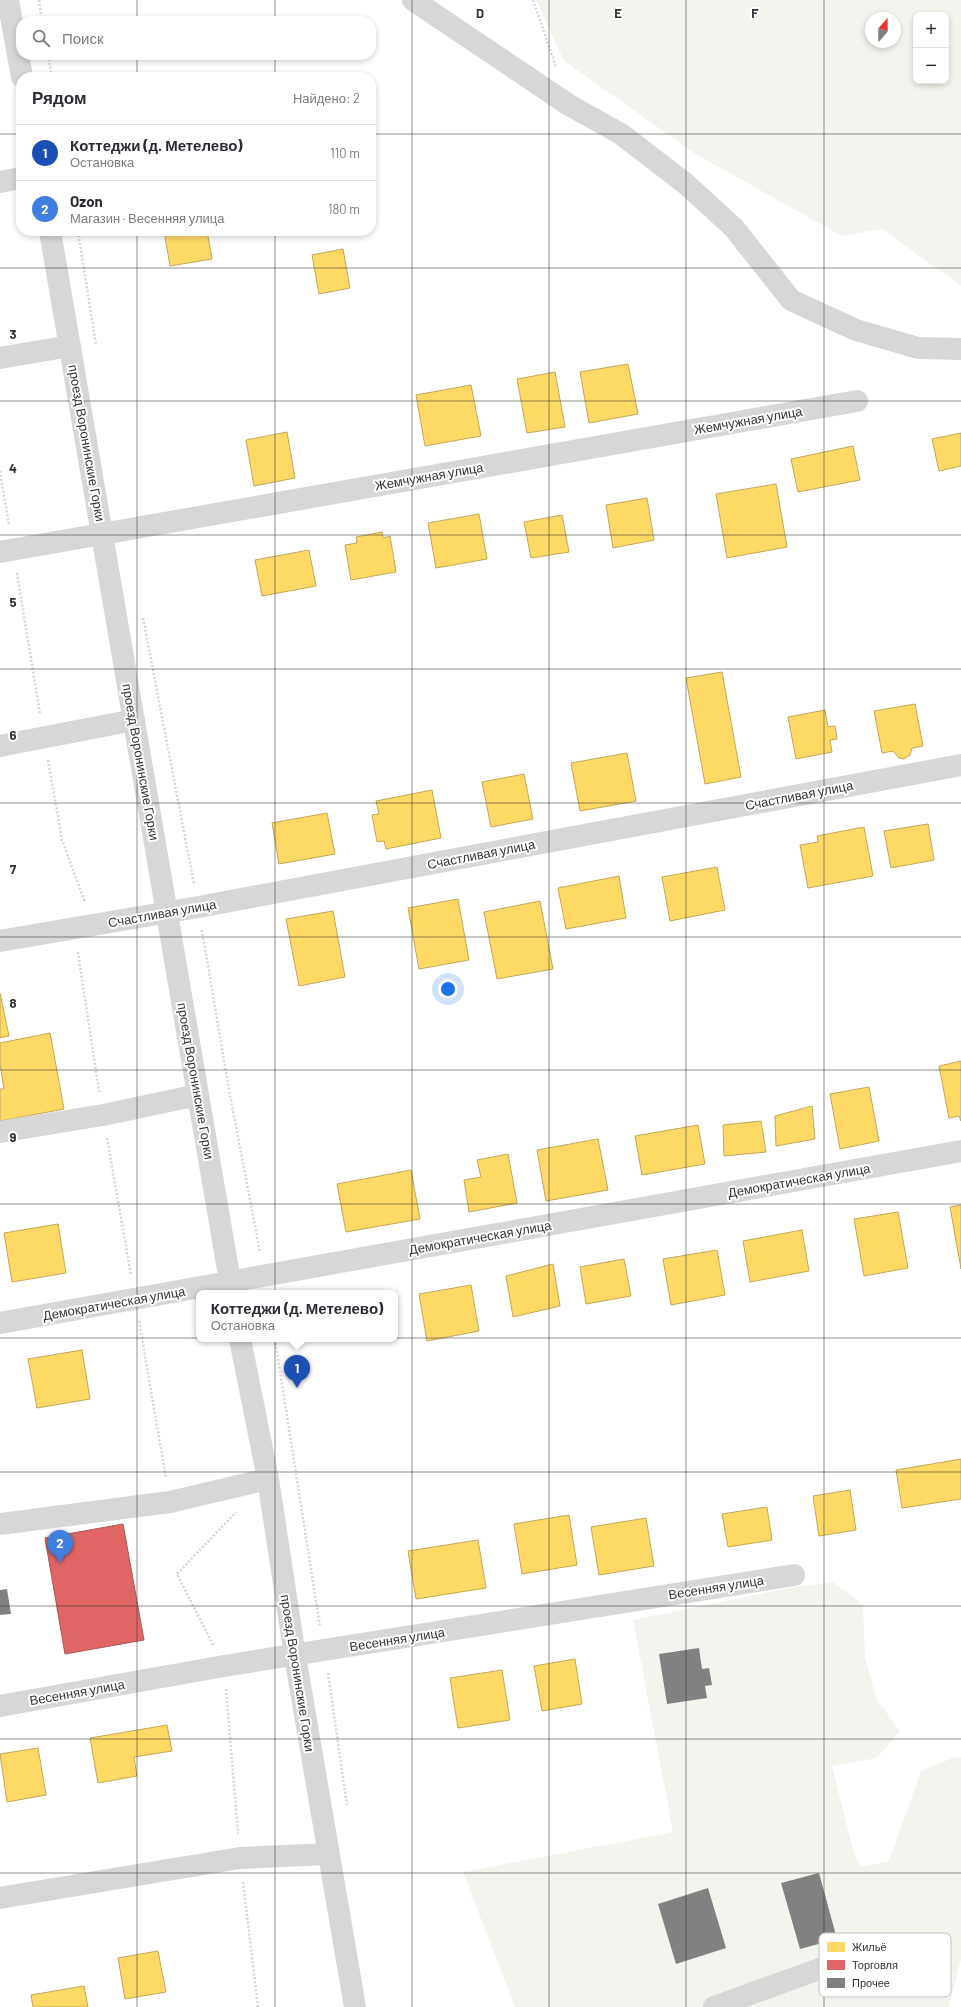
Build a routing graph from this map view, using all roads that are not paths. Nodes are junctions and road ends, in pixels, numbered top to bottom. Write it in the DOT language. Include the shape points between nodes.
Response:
graph roads {
  1 [pos="8,0"];
  2 [pos="413,0"];
  3 [pos="16,44"];
  4 [pos="19,60"];
  5 [pos="21,72"];
  6 [pos="16,179"];
  7 [pos="0,182"];
  8 [pos="51,236"];
  9 [pos="70,346"];
  10 [pos="961,349"];
  11 [pos="0,358"];
  12 [pos="857,401"];
  13 [pos="102,534"];
  14 [pos="6,551"];
  15 [pos="134,720"];
  16 [pos="0,746"];
  17 [pos="961,765"];
  18 [pos="167,913"];
  19 [pos="0,941"];
  20 [pos="198,1095"];
  21 [pos="0,1132"];
  22 [pos="961,1151"];
  23 [pos="231,1288"];
  24 [pos="214,1290"];
  25 [pos="196,1292"];
  26 [pos="0,1324"];
  27 [pos="241,1342"];
  28 [pos="268,1479"];
  29 [pos="0,1524"];
  30 [pos="794,1575"];
  31 [pos="294,1656"];
  32 [pos="0,1706"];
  33 [pos="328,1854"];
  34 [pos="0,1898"];
  35 [pos="819,1969"];
  36 [pos="355,2007"];
  37 [pos="714,2007"];
  1 -- 3 [label="street"];
  2 -- 10 [label="street" via="569,105 621,134 686,184 734,228 791,300 856,330 918,348"];
  4 -- 5 [label="street"];
  6 -- 7 [label="street"];
  8 -- 9 [label="street, проезд Воронинские Горки"];
  9 -- 11 [label="street"];
  9 -- 13 [label="street, проезд Воронинские Горки"];
  12 -- 13 [label="street, Жемчужная улица"];
  13 -- 14 [label="street, Жемчужная улица"];
  13 -- 15 [label="street, проезд Воронинские Горки"];
  15 -- 16 [label="street"];
  15 -- 18 [label="street, проезд Воронинские Горки"];
  17 -- 18 [label="street, Счастливая улица"];
  18 -- 19 [label="street, Счастливая улица"];
  18 -- 20 [label="street, проезд Воронинские Горки"];
  20 -- 21 [label="street"];
  20 -- 23 [label="street, проезд Воронинские Горки"];
  22 -- 23 [label="street, Демократическая улица" via="264,1276"];
  23 -- 24 [label="street, Демократическая улица"];
  25 -- 26 [label="street, Демократическая улица" via="135,1299"];
  27 -- 28 [label="street, проезд Воронинские Горки"];
  28 -- 29 [label="street" via="170,1502"];
  28 -- 31 [label="street, проезд Воронинские Горки"];
  30 -- 31 [label="street, Весенняя улица"];
  31 -- 32 [label="street, Весенняя улица"];
  31 -- 33 [label="street, проезд Воронинские Горки"];
  33 -- 34 [label="street" via="240,1858"];
  33 -- 36 [label="street, проезд Воронинские Горки"];
  35 -- 37 [label="street"];
}
